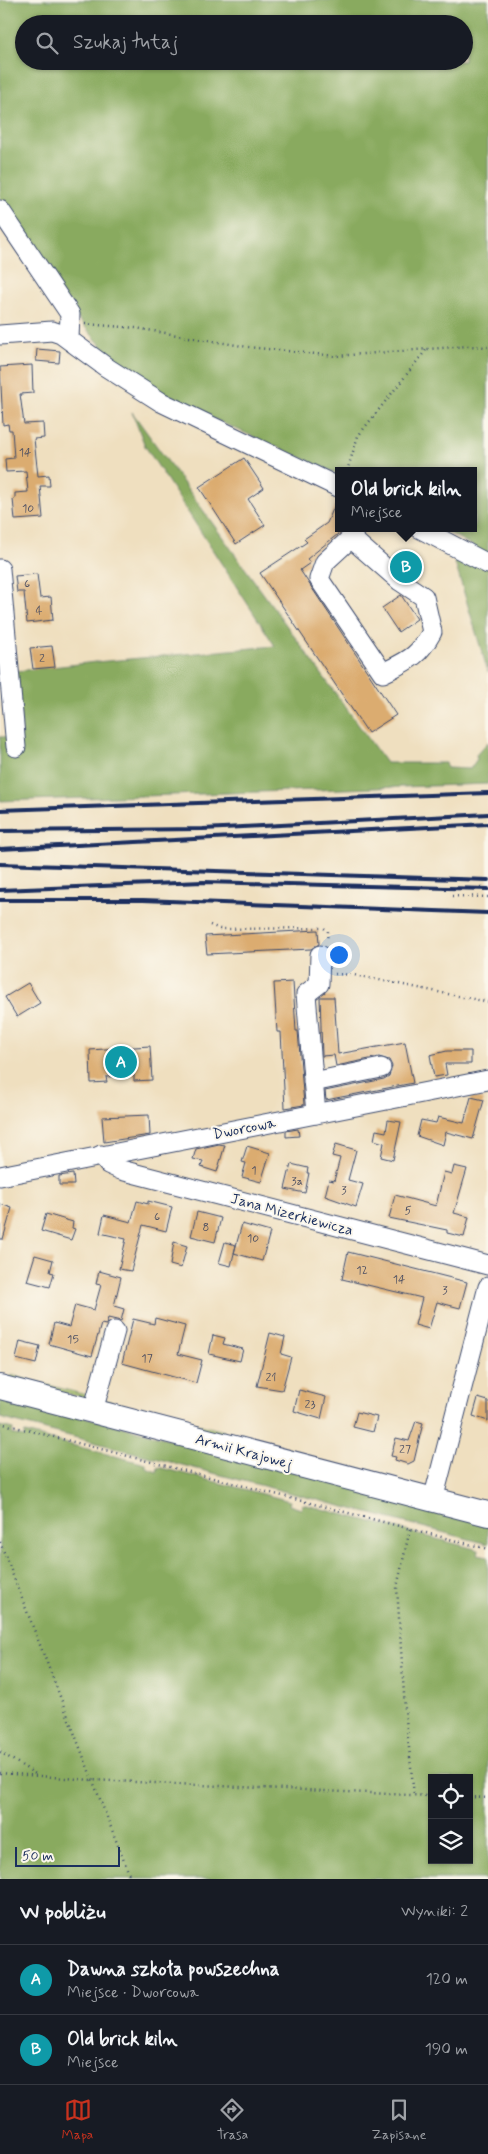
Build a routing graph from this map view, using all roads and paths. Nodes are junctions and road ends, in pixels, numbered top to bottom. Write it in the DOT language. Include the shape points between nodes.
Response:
graph roads {
  1 [pos="0,210"];
  2 [pos="70,331"];
  3 [pos="0,335"];
  4 [pos="488,346"];
  5 [pos="426,349"];
  6 [pos="348,467"];
  7 [pos="335,486"];
  8 [pos="427,532"];
  9 [pos="353,533"];
  10 [pos="488,564"];
  11 [pos="0,568"];
  12 [pos="16,747"];
  13 [pos="452,896"];
  14 [pos="488,897"];
  15 [pos="210,925"];
  16 [pos="320,955"];
  17 [pos="319,976"];
  18 [pos="488,1002"];
  19 [pos="381,1068"];
  20 [pos="488,1080"];
  21 [pos="312,1082"];
  22 [pos="316,1114"];
  23 [pos="102,1155"];
  24 [pos="0,1176"];
  25 [pos="488,1265"];
  26 [pos="488,1287"];
  27 [pos="115,1331"];
  28 [pos="0,1387"];
  29 [pos="93,1411"];
  30 [pos="0,1423"];
  31 [pos="433,1500"];
  32 [pos="488,1514"];
  33 [pos="410,1528"];
  34 [pos="0,1542"];
  35 [pos="488,1549"];
  36 [pos="0,1752"];
  37 [pos="0,1773"];
  38 [pos="38,1776"];
  39 [pos="92,1780"];
  40 [pos="414,1795"];
  41 [pos="428,1796"];
  42 [pos="473,1797"];
  43 [pos="488,1798"];
  44 [pos="131,1879"];
  1 -- 2 [label="street" via="70,314"];
  2 -- 3 [label="street"];
  2 -- 5 [label="path" via="136,328 248,347 336,356"];
  2 -- 7 [label="street" via="106,367 161,402"];
  4 -- 5 [label="path"];
  5 -- 6 [label="path" via="358,436"];
  8 -- 10 [label="street"];
  9 -- 9 [label="street" via="325,562 319,580 383,673 422,650 432,632 428,612 424,597 400,581"];
  11 -- 12 [label="street"];
  13 -- 14 [label="path"];
  15 -- 16 [label="path" via="220,929 324,928 328,931 328,939"];
  16 -- 17 [label="street"];
  17 -- 18 [label="path" via="333,973 354,975"];
  17 -- 21 [label="street" via="319,984 306,994"];
  19 -- 21 [label="street"];
  20 -- 22 [label="street, Dworcowa"];
  21 -- 22 [label="street"];
  22 -- 23 [label="street, Dworcowa"];
  23 -- 24 [label="street, Dworcowa"];
  23 -- 25 [label="street, Jana Mizerkiewicza" via="108,1164 121,1170"];
  26 -- 31 [label="street"];
  27 -- 29 [label="street"];
  28 -- 29 [label="main road, Armii Krajowej"];
  29 -- 31 [label="main road, Armii Krajowej"];
  30 -- 33 [label="path"];
  31 -- 32 [label="main road, Armii Krajowej"];
  33 -- 35 [label="path"];
  33 -- 40 [label="path" via="397,1587"];
  34 -- 39 [label="path"];
  36 -- 38 [label="path"];
  37 -- 38 [label="path"];
  38 -- 39 [label="path"];
  39 -- 40 [label="path"];
  39 -- 44 [label="path"];
  40 -- 41 [label="path"];
  42 -- 43 [label="path"];
}
